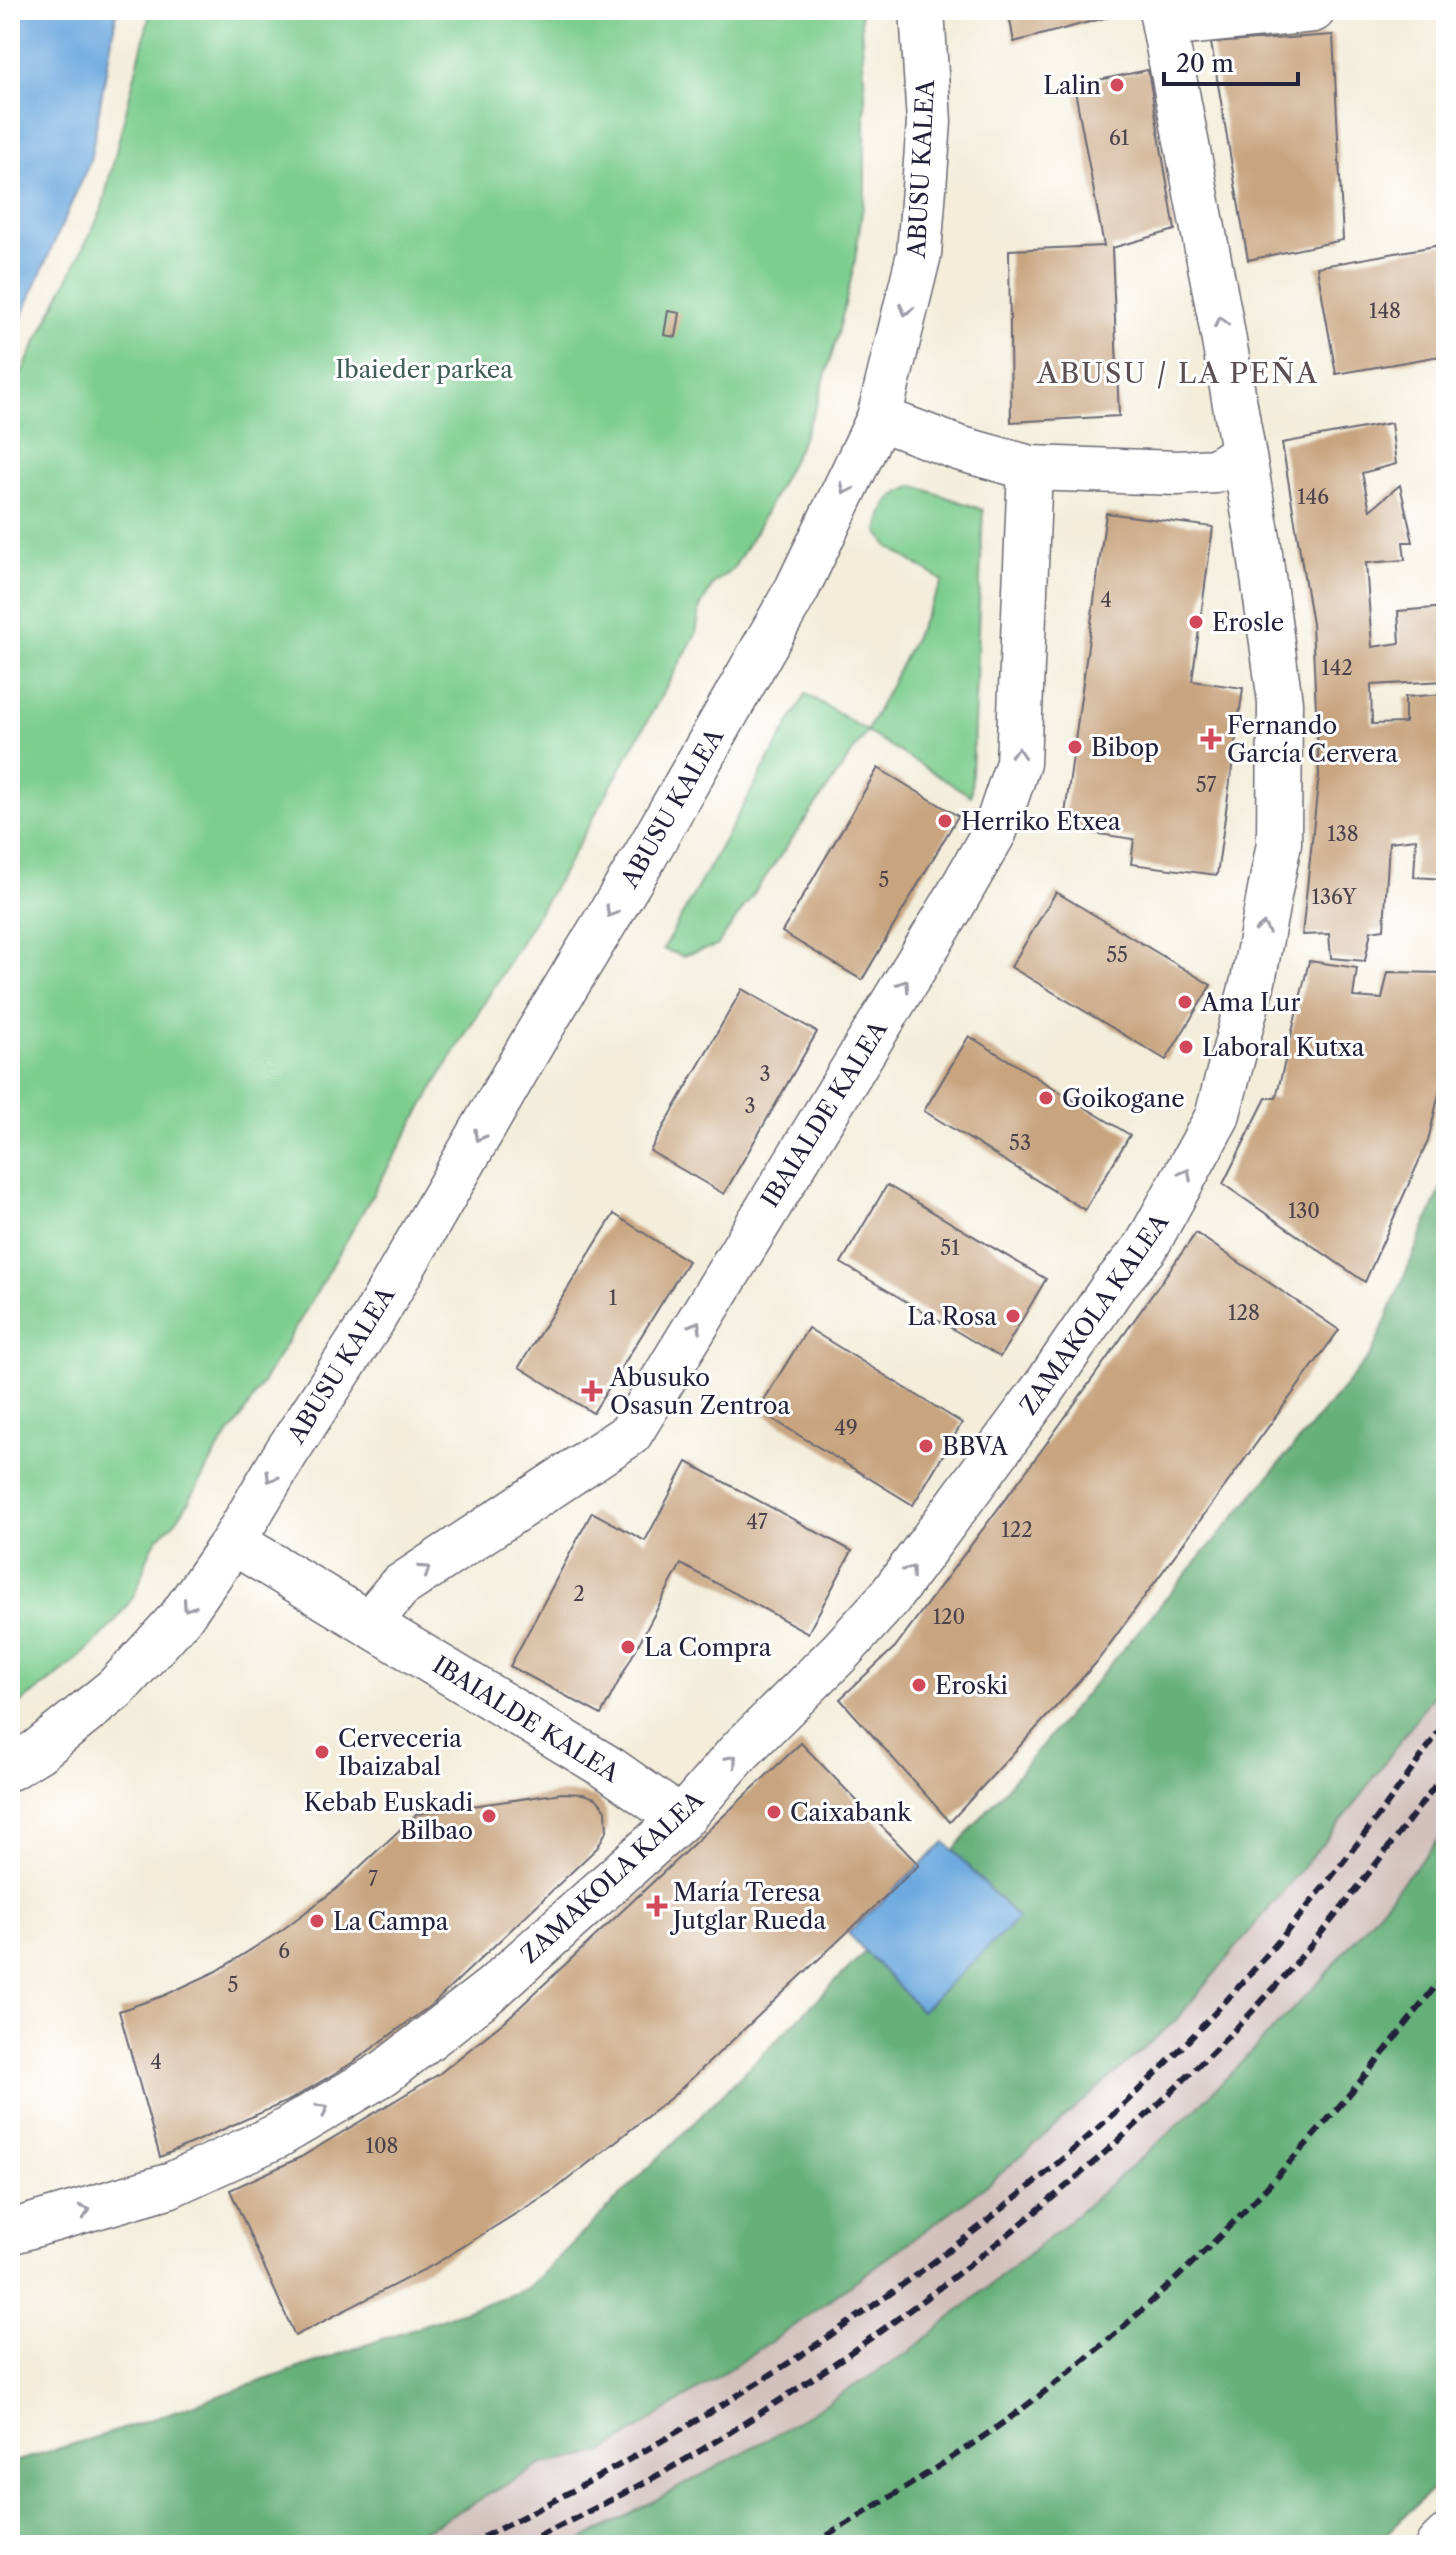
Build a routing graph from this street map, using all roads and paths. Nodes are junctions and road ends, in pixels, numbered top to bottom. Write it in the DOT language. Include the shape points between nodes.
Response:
graph roads {
  1 [pos="922,10"];
  2 [pos="1313,10"];
  3 [pos="1163,18"];
  4 [pos="879,418"];
  5 [pos="1242,454"];
  6 [pos="1030,468"];
  7 [pos="233,1542"];
  8 [pos="369,1623"];
  9 [pos="10,1768"];
  10 [pos="681,1819"];
  11 [pos="10,2232"];
  12 [pos="1446,2537"];
  13 [pos="1438,2545"];
  1 -- 4 [label="main road, ABUSU KALEA, one-way" via="929,122 919,254"];
  2 -- 3 [label="main road"];
  5 -- 3 [label="main road, ZAMAKOLA KALEA, one-way"];
  4 -- 6 [label="main road"];
  4 -- 7 [label="main road, ABUSU KALEA, one-way" via="797,589 652,845 371,1323"];
  5 -- 6 [label="main road" via="1216,471"];
  10 -- 5 [label="main road, ZAMAKOLA KALEA, one-way" via="889,1598 1146,1247 1217,1117 1253,981 1279,843 1280,702"];
  8 -- 6 [label="main road, IBAIALDE KALEA, one-way" via="399,1587 630,1434 959,894 995,831 1018,763"];
  7 -- 8 [label="main road, IBAIALDE KALEA"];
  7 -- 9 [label="main road, ABUSU KALEA, one-way" via="180,1618 116,1688"];
  8 -- 10 [label="main road, IBAIALDE KALEA" via="610,1769"];
  11 -- 10 [label="main road, ZAMAKOLA KALEA, one-way" via="168,2186 277,2136 384,2073 493,1988"];
  12 -- 13 [label="main road"];
}
